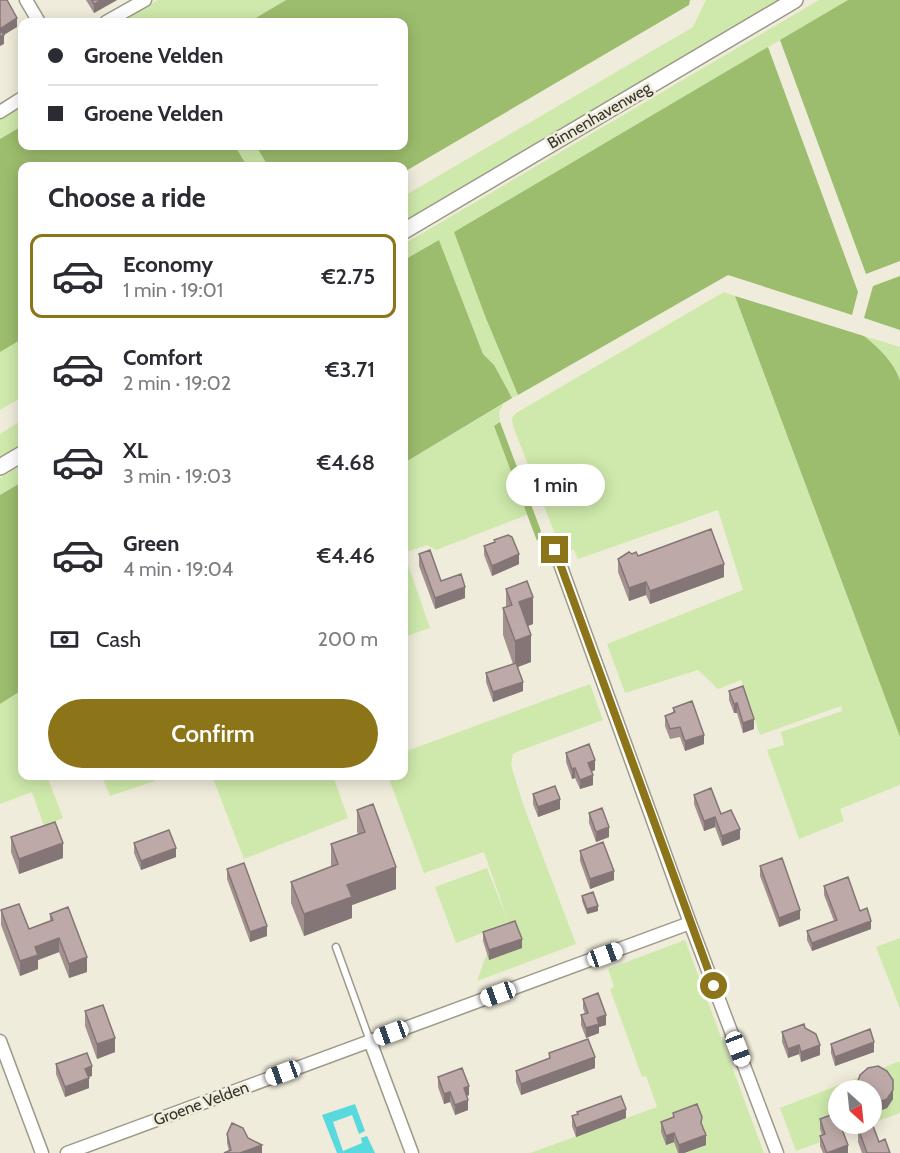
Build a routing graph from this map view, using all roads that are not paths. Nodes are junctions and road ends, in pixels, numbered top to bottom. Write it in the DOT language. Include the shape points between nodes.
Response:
graph roads {
  1 [pos="26,0"];
  2 [pos="145,0"];
  3 [pos="795,0"];
  4 [pos="37,18"];
  5 [pos="113,18"];
  6 [pos="18,101"];
  7 [pos="0,112"];
  8 [pos="408,229"];
  9 [pos="18,456"];
  10 [pos="0,467"];
  11 [pos="555,550"];
  12 [pos="690,923"];
  13 [pos="336,947"];
  14 [pos="0,1041"];
  15 [pos="369,1041"];
  16 [pos="42,1153"];
  17 [pos="67,1153"];
  18 [pos="412,1153"];
  19 [pos="777,1153"];
  1 -- 4 [label="street"];
  2 -- 5 [label="street"];
  3 -- 8 [label="street, Binnenhavenweg"];
  6 -- 7 [label="street"];
  9 -- 10 [label="street"];
  11 -- 12 [label="street"];
  12 -- 15 [label="street, Groene Velden"];
  12 -- 19 [label="street"];
  13 -- 15 [label="lane"];
  14 -- 16 [label="street"];
  15 -- 17 [label="street, Groene Velden"];
  15 -- 18 [label="street"];
}
